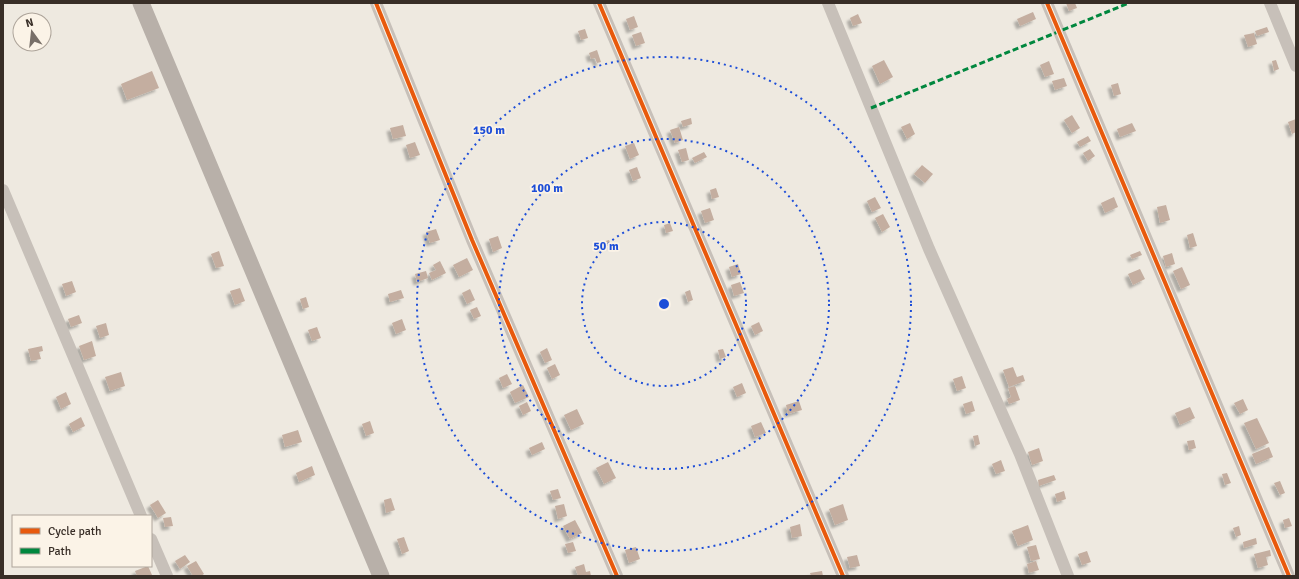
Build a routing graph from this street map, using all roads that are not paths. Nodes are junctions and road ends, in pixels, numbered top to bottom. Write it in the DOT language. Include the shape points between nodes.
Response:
graph roads {
  1 [pos="141,3"];
  2 [pos="376,3"];
  3 [pos="599,3"];
  4 [pos="828,3"];
  5 [pos="1047,3"];
  6 [pos="1270,3"];
  7 [pos="1296,66"];
  8 [pos="3,190"];
  9 [pos="141,515"];
  10 [pos="152,541"];
  11 [pos="167,576"];
  12 [pos="381,576"];
  13 [pos="617,576"];
  14 [pos="844,576"];
  15 [pos="1068,576"];
  16 [pos="1289,576"];
  1 -- 12 [label="street"];
  2 -- 13 [label="street" via="472,240"];
  3 -- 14 [label="street"];
  4 -- 15 [label="street" via="929,249 1020,454"];
  5 -- 16 [label="street"];
  6 -- 7 [label="street"];
  8 -- 9 [label="street"];
  10 -- 11 [label="street"];
}
